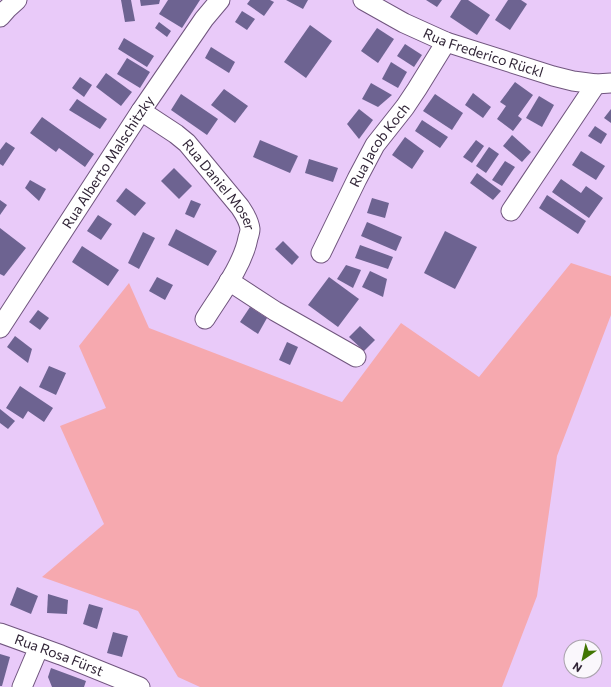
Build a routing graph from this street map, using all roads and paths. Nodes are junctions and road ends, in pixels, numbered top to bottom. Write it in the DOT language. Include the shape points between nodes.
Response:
graph roads {
  1 [pos="17,0"];
  2 [pos="220,0"];
  3 [pos="363,0"];
  4 [pos="0,17"];
  5 [pos="446,42"];
  6 [pos="604,84"];
  7 [pos="142,111"];
  8 [pos="511,211"];
  9 [pos="321,253"];
  10 [pos="229,281"];
  11 [pos="205,319"];
  12 [pos="0,328"];
  13 [pos="356,357"];
  14 [pos="0,633"];
  15 [pos="39,647"];
  16 [pos="22,687"];
  17 [pos="140,687"];
  1 -- 4 [label="street"];
  2 -- 7 [label="street, Rua Alberto Malschitzky" via="204,19"];
  3 -- 5 [label="street, Rua Frederico Rückl"];
  5 -- 6 [label="street, Rua Frederico Rückl" via="553,76"];
  5 -- 9 [label="street, Rua Jacob Koch" via="409,101 376,145"];
  6 -- 8 [label="street"];
  7 -- 10 [label="street, Rua Daniel Moser" via="187,142 246,215 250,230 247,245"];
  7 -- 12 [label="street, Rua Alberto Malschitzky"];
  10 -- 11 [label="street, Rua Daniel Moser"];
  10 -- 13 [label="street"];
  14 -- 15 [label="street, Rua Rosa Fürst"];
  15 -- 16 [label="street"];
  15 -- 17 [label="street, Rua Rosa Fürst"];
}
